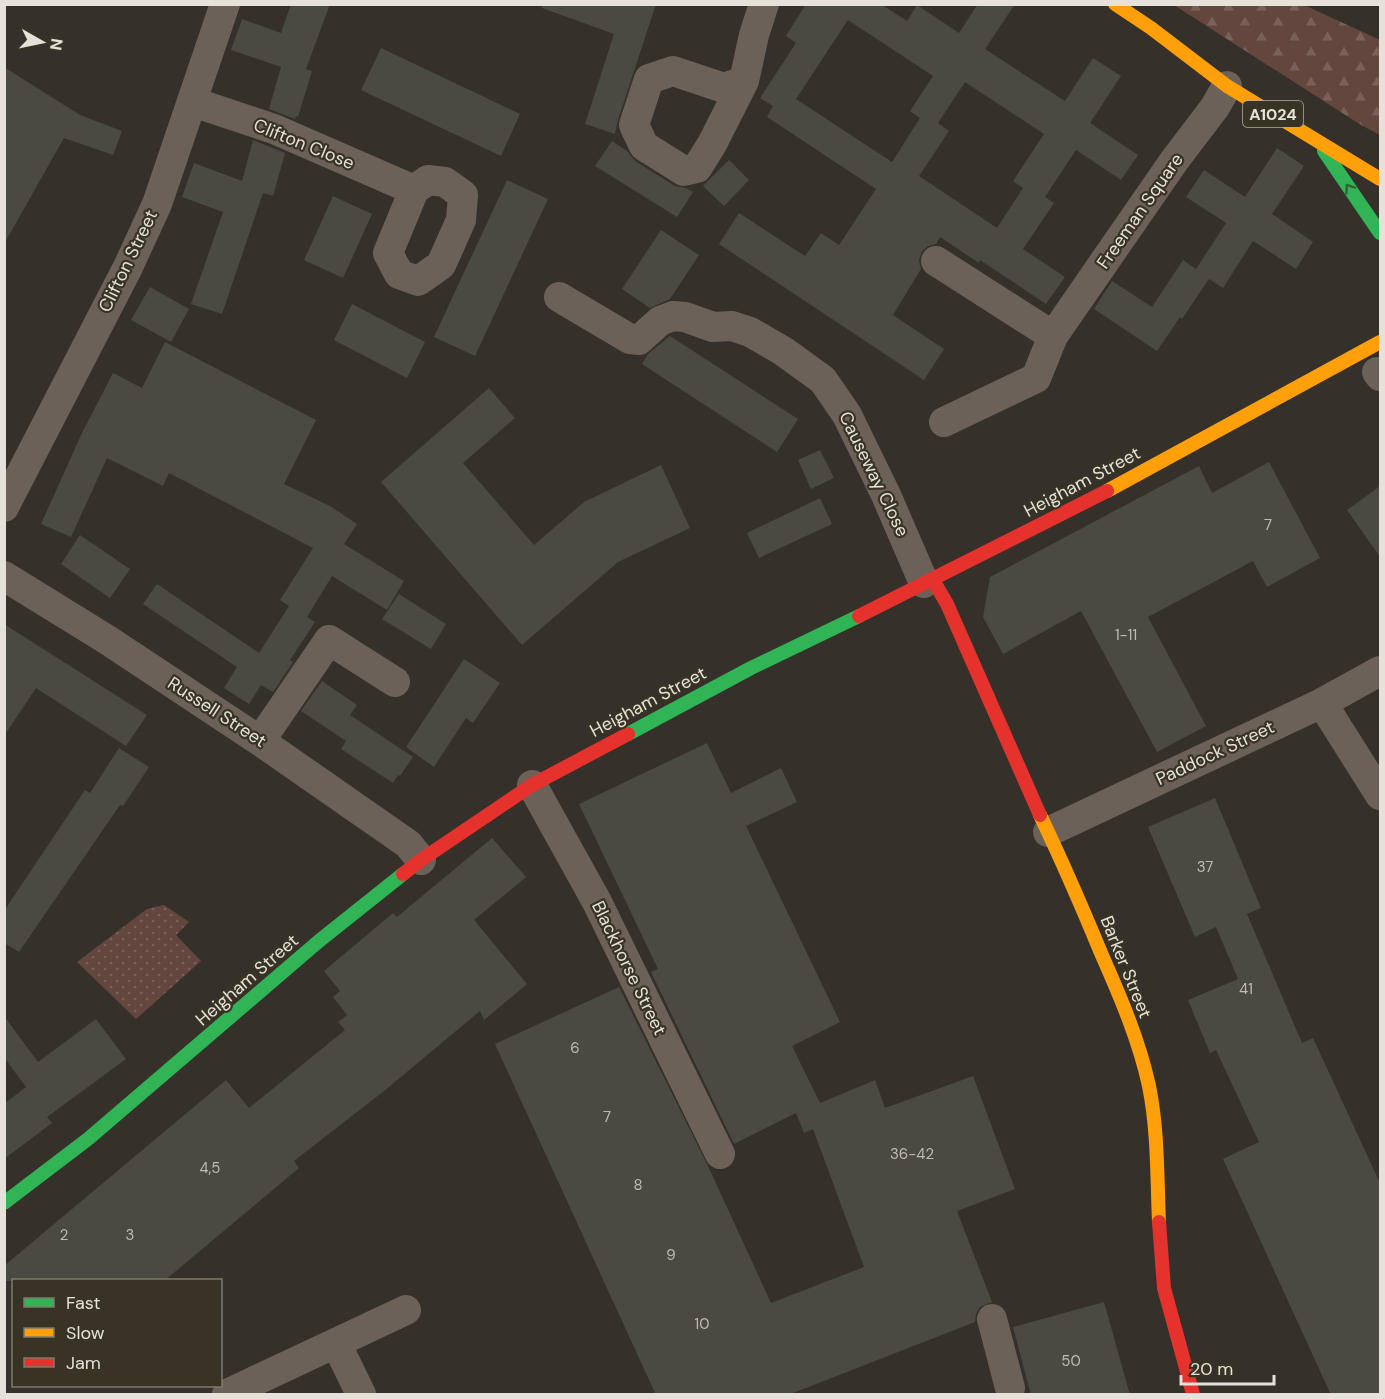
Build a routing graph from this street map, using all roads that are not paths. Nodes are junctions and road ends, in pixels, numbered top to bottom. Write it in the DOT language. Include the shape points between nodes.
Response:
graph roads {
  1 [pos="225,4"];
  2 [pos="764,4"];
  3 [pos="1115,4"];
  4 [pos="744,81"];
  5 [pos="1227,86"];
  6 [pos="193,102"];
  7 [pos="1318,142"];
  8 [pos="1380,179"];
  9 [pos="414,190"];
  10 [pos="1380,233"];
  11 [pos="936,261"];
  12 [pos="559,297"];
  13 [pos="1053,336"];
  14 [pos="1380,342"];
  15 [pos="944,422"];
  16 [pos="4,507"];
  17 [pos="4,576"];
  18 [pos="928,581"];
  19 [pos="1380,671"];
  20 [pos="395,682"];
  21 [pos="1322,703"];
  22 [pos="260,741"];
  23 [pos="532,785"];
  24 [pos="1380,795"];
  25 [pos="1048,832"];
  26 [pos="421,860"];
  27 [pos="720,1154"];
  28 [pos="4,1203"];
  29 [pos="406,1310"];
  30 [pos="992,1319"];
  31 [pos="336,1343"];
  32 [pos="1005,1392"];
  33 [pos="227,1395"];
  34 [pos="361,1395"];
  35 [pos="1193,1395"];
  1 -- 6 [label="street, Clifton Street"];
  2 -- 4 [label="street"];
  3 -- 5 [label="street, A1024"];
  5 -- 7 [label="street, A1024"];
  5 -- 13 [label="street, Freeman Square"];
  6 -- 9 [label="street, Clifton Close" via="274,129"];
  6 -- 16 [label="street, Clifton Street" via="157,204 128,267"];
  7 -- 8 [label="street, A1024"];
  10 -- 7 [label="street, A1024, one-way"];
  11 -- 13 [label="street"];
  12 -- 18 [label="street, Causeway Close" via="630,339 639,340 660,321 673,316 713,327 732,326 783,351 823,380 847,416"];
  13 -- 15 [label="street, Freeman Square" via="1036,378"];
  14 -- 18 [label="street, Heigham Street" via="1121,484"];
  17 -- 22 [label="street, Russell Street"];
  18 -- 23 [label="street, Heigham Street" via="751,668"];
  18 -- 25 [label="street, Barker Street" via="947,604"];
  19 -- 21 [label="street, Paddock Street"];
  20 -- 22 [label="street" via="329,640"];
  21 -- 24 [label="street"];
  21 -- 25 [label="street, Paddock Street"];
  22 -- 26 [label="street, Russell Street" via="408,844"];
  23 -- 26 [label="street, Heigham Street"];
  23 -- 27 [label="street, Blackhorse Street" via="597,902"];
  25 -- 35 [label="street, Barker Street" via="1115,985 1149,1087 1156,1139 1164,1288"];
  26 -- 28 [label="street, Heigham Street" via="319,941 88,1139"];
  29 -- 31 [label="street"];
  30 -- 32 [label="street"];
  31 -- 33 [label="street"];
  31 -- 34 [label="street"];
}
